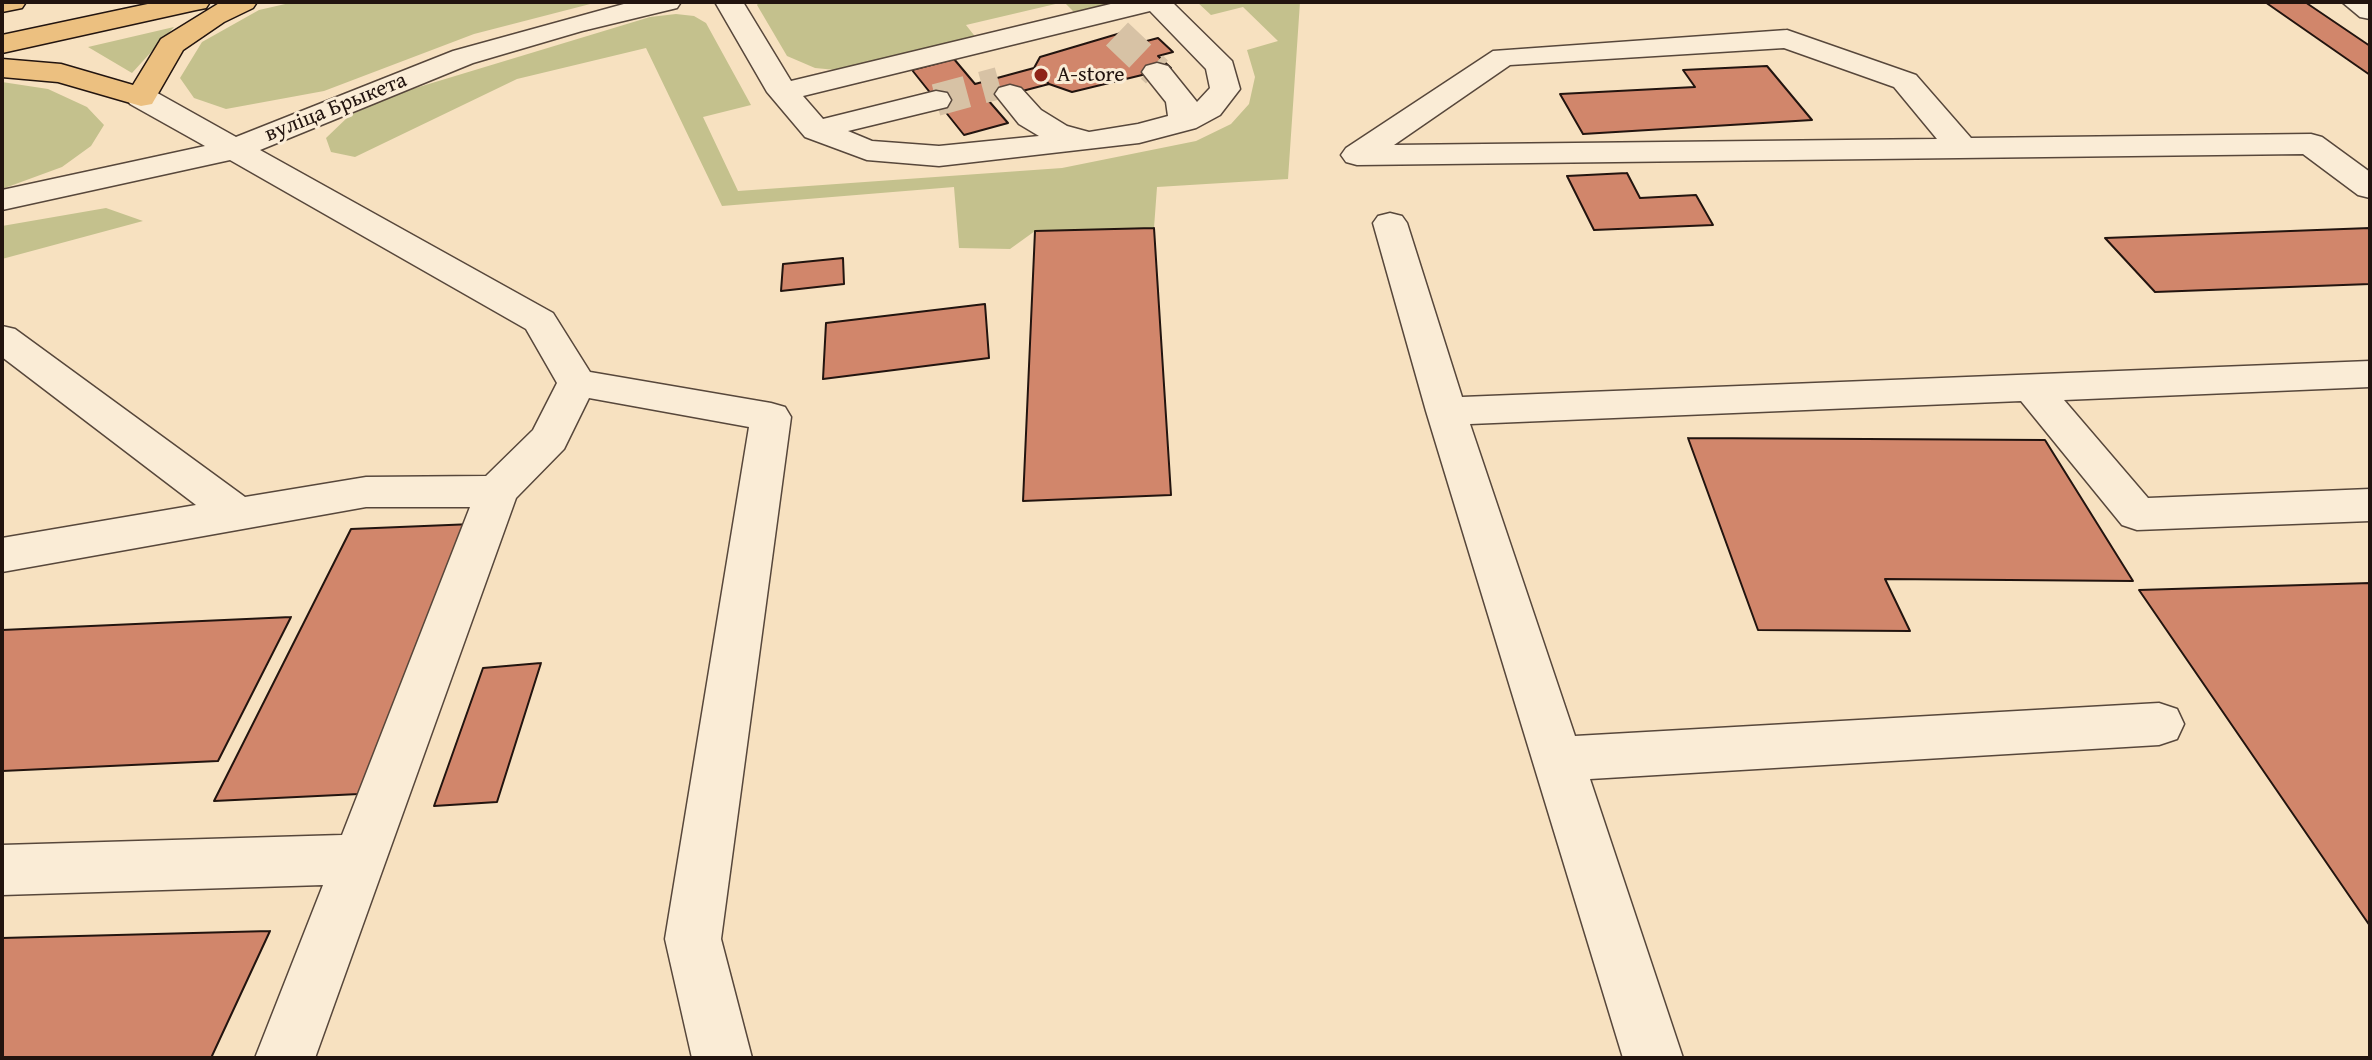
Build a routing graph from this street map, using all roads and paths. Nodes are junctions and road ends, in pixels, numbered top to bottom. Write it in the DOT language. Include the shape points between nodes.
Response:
graph roads {
  1 [pos="12,2"];
  2 [pos="196,2"];
  3 [pos="243,2"];
  4 [pos="667,2"];
  5 [pos="729,2"];
  6 [pos="1154,2"];
  7 [pos="2356,2"];
  8 [pos="2,4"];
  9 [pos="2370,11"];
  10 [pos="1117,34"];
  11 [pos="1009,37"];
  12 [pos="2,44"];
  13 [pos="2,68"];
  14 [pos="1157,72"];
  15 [pos="782,92"];
  16 [pos="141,97"];
  17 [pos="936,100"];
  18 [pos="1185,121"];
  19 [pos="816,130"];
  20 [pos="1090,141"];
  21 [pos="1962,148"];
  22 [pos="233,150"];
  23 [pos="2370,188"];
  24 [pos="2,200"];
  25 [pos="1390,223"];
  26 [pos="2,338"];
  27 [pos="2370,374"];
  28 [pos="577,383"];
  29 [pos="2031,387"];
  30 [pos="1446,411"];
  31 [pos="497,491"];
  32 [pos="2370,505"];
  33 [pos="236,513"];
  34 [pos="2,555"];
  35 [pos="2159,724"];
  36 [pos="1557,759"];
  37 [pos="360,859"];
  38 [pos="2,870"];
  39 [pos="285,1058"];
  40 [pos="722,1058"];
  41 [pos="1653,1058"];
  1 -- 8 [label="highway"];
  2 -- 12 [label="highway"];
  3 -- 16 [label="highway" via="171,45"];
  4 -- 22 [label="street, вуліца Брыкета" via="463,57"];
  5 -- 15 [label="street"];
  6 -- 10 [label="street" via="1116,20"];
  6 -- 11 [label="street"];
  6 -- 18 [label="street" via="1221,67 1225,89 1209,108"];
  7 -- 9 [label="street"];
  11 -- 15 [label="street"];
  11 -- 20 [label="street" via="989,70 1030,117 1056,133"];
  13 -- 16 [label="highway" via="61,73"];
  14 -- 18 [label="street" via="1181,101"];
  15 -- 19 [label="street"];
  16 -- 22 [label="street"];
  17 -- 19 [label="street"];
  18 -- 20 [label="street"];
  19 -- 20 [label="street" via="867,150 939,156"];
  21 -- 21 [label="street" via="1905,81 1787,39 1503,57 1357,155"];
  21 -- 23 [label="street" via="2311,144"];
  22 -- 24 [label="street, вуліца Брыкета"];
  22 -- 28 [label="street" via="540,321"];
  25 -- 30 [label="street"];
  26 -- 33 [label="street"];
  27 -- 29 [label="street"];
  28 -- 31 [label="street" via="549,439"];
  28 -- 40 [label="street" via="771,417 693,939"];
  29 -- 30 [label="street"];
  29 -- 32 [label="street" via="2137,514"];
  30 -- 36 [label="street"];
  31 -- 33 [label="street" via="366,492"];
  31 -- 37 [label="street"];
  33 -- 34 [label="street"];
  35 -- 36 [label="street"];
  36 -- 41 [label="street"];
  37 -- 38 [label="street"];
  37 -- 39 [label="street"];
}
